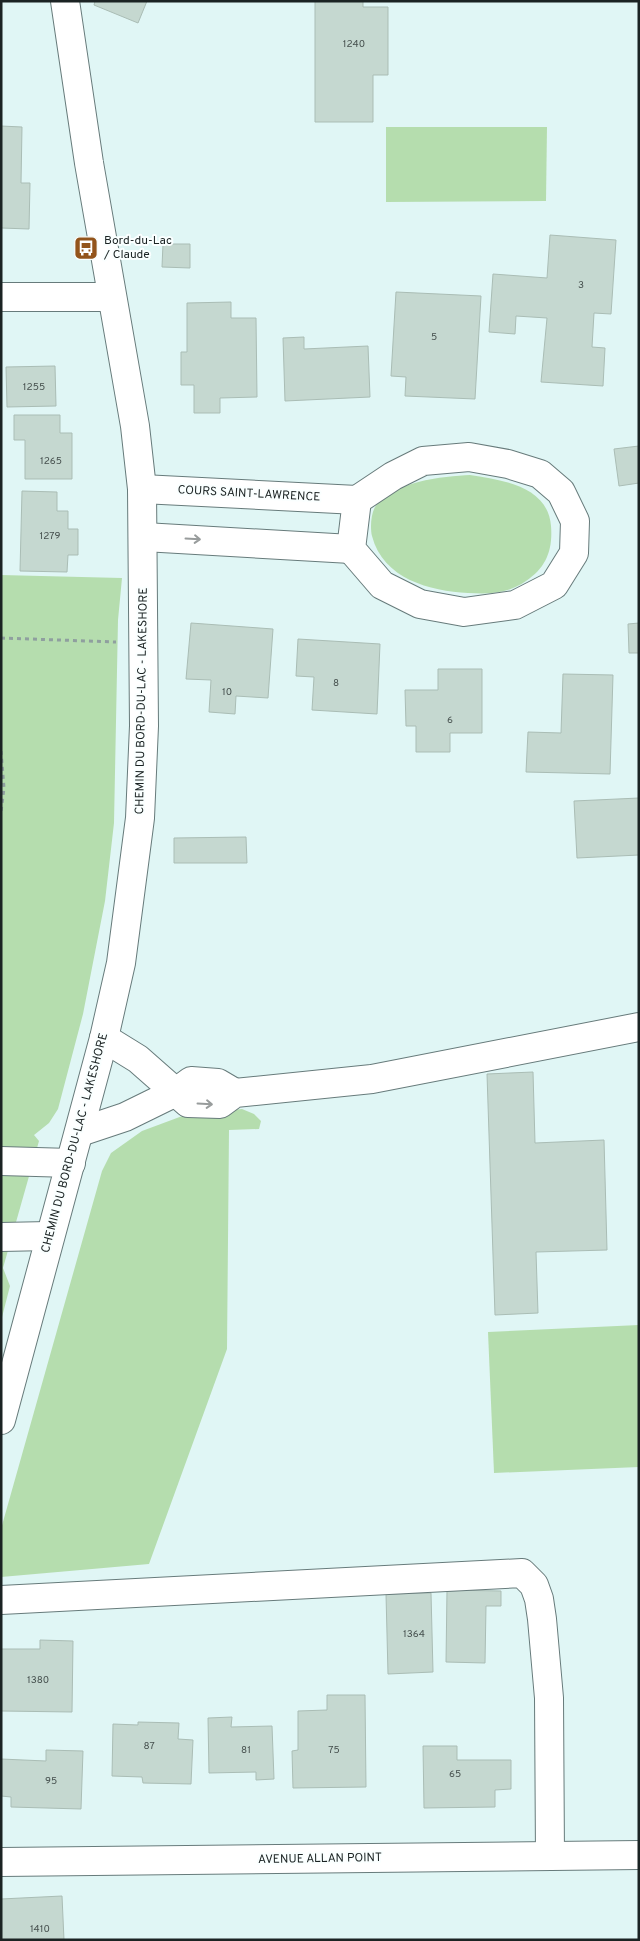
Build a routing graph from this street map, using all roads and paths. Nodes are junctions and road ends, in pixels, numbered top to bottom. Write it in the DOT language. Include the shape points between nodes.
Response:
graph roads {
  1 [pos="65,1"];
  2 [pos="1,297"];
  3 [pos="111,297"];
  4 [pos="142,489"];
  5 [pos="356,500"];
  6 [pos="144,536"];
  7 [pos="351,549"];
  8 [pos="1,638"];
  9 [pos="118,643"];
  10 [pos="1,751"];
  11 [pos="1,812"];
  12 [pos="639,1027"];
  13 [pos="104,1038"];
  14 [pos="176,1092"];
  15 [pos="80,1132"];
  16 [pos="1,1161"];
  17 [pos="71,1163"];
  18 [pos="49,1236"];
  19 [pos="1,1237"];
  20 [pos="1,1420"];
  21 [pos="1,1600"];
  22 [pos="639,1855"];
  23 [pos="550,1856"];
  24 [pos="1,1862"];
  1 -- 3 [label="street, CHEMIN DU BORD-DU-LAC - LAKESHORE"];
  2 -- 3 [label="street"];
  3 -- 4 [label="street, CHEMIN DU BORD-DU-LAC - LAKESHORE" via="135,426"];
  4 -- 5 [label="street, COURS SAINT-LAWRENCE"];
  4 -- 6 [label="street, CHEMIN DU BORD-DU-LAC - LAKESHORE"];
  5 -- 7 [label="street"];
  5 -- 7 [label="street" via="393,476 423,462 469,457 508,464 540,474 561,492 576,521 574,553 554,585 515,605 464,612 420,604 382,585"];
  6 -- 7 [label="street, one-way"];
  6 -- 13 [label="street, CHEMIN DU BORD-DU-LAC - LAKESHORE" via="144,726 140,818 121,963"];
  8 -- 9 [label="path"];
  10 -- 11 [label="path" via="4,788"];
  12 -- 14 [label="street" via="372,1080 235,1093 218,1083 191,1081"];
  13 -- 14 [label="street" via="138,1059"];
  13 -- 15 [label="street, CHEMIN DU BORD-DU-LAC - LAKESHORE"];
  14 -- 15 [label="street" via="125,1117"];
  15 -- 17 [label="street, CHEMIN DU BORD-DU-LAC - LAKESHORE"];
  16 -- 17 [label="street"];
  17 -- 18 [label="street, CHEMIN DU BORD-DU-LAC - LAKESHORE"];
  18 -- 19 [label="street"];
  18 -- 20 [label="street, CHEMIN DU BORD-DU-LAC - LAKESHORE"];
  21 -- 23 [label="street" via="522,1573 534,1585 540,1599 542,1619 549,1698"];
  22 -- 23 [label="street, AVENUE ALLAN POINT"];
  23 -- 24 [label="street, AVENUE ALLAN POINT"];
}
